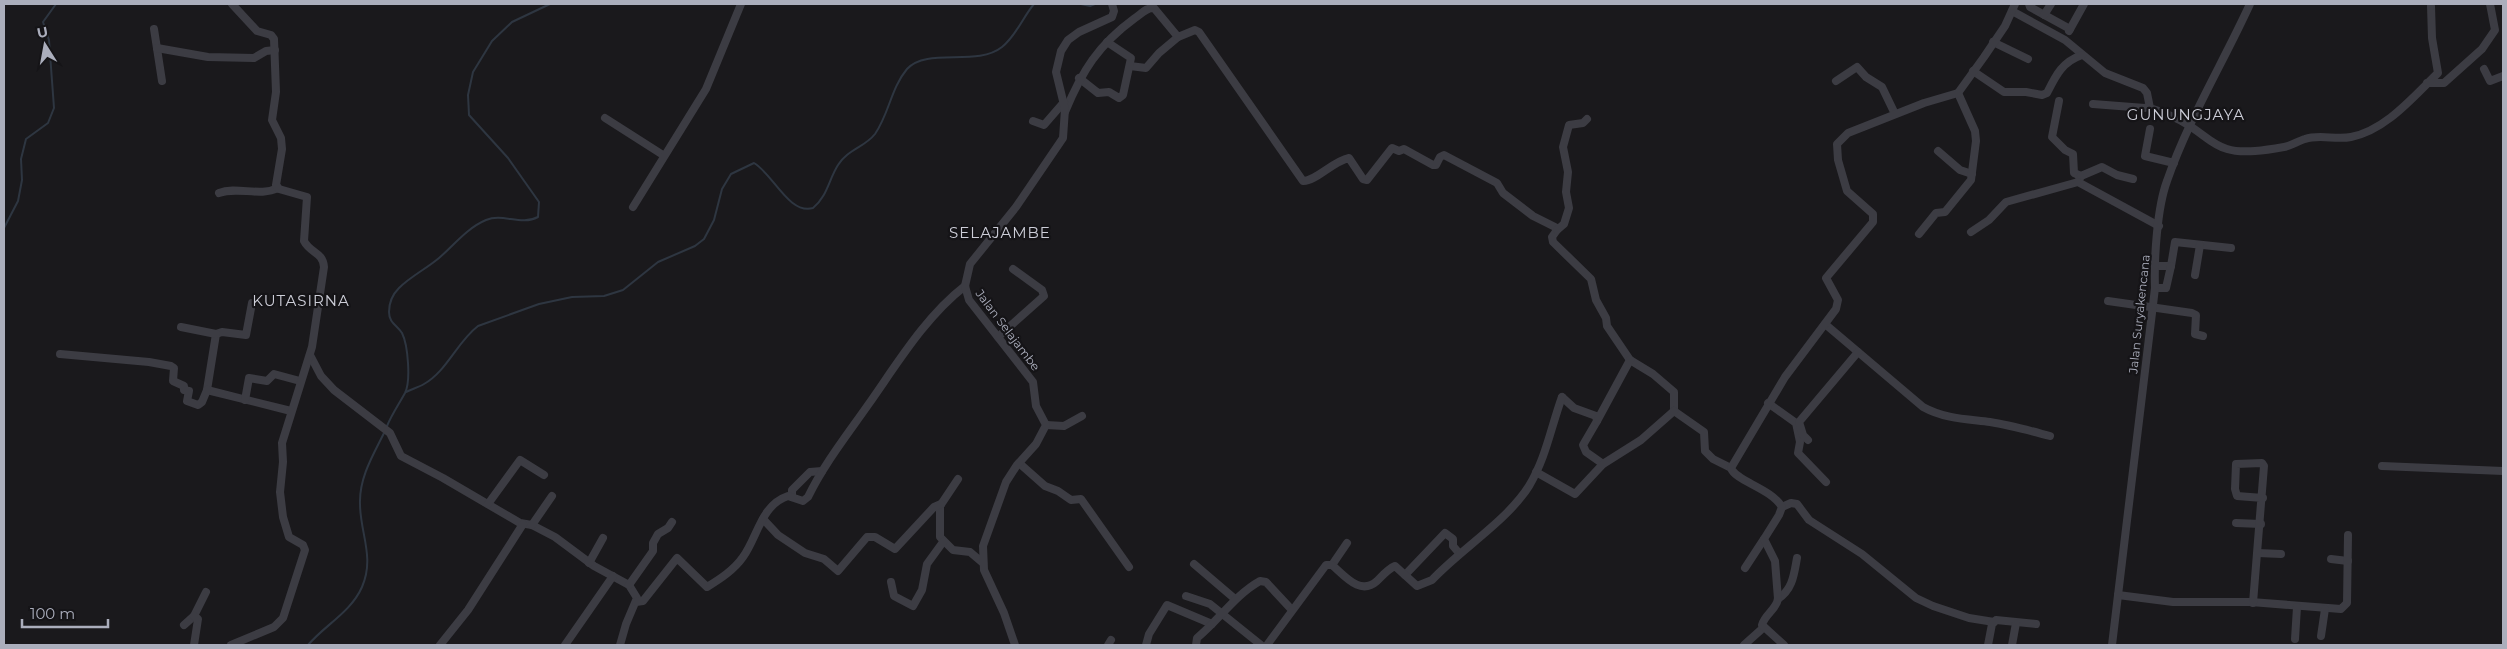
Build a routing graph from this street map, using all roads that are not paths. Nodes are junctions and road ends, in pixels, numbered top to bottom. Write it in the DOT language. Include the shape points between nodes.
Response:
graph roads {
  1 [pos="232,4"];
  2 [pos="741,4"];
  3 [pos="1112,4"];
  4 [pos="2029,4"];
  5 [pos="2051,4"];
  6 [pos="2084,4"];
  7 [pos="2250,4"];
  8 [pos="2490,4"];
  9 [pos="2431,6"];
  10 [pos="2013,7"];
  11 [pos="2044,15"];
  12 [pos="154,29"];
  13 [pos="2070,29"];
  14 [pos="1178,37"];
  15 [pos="2065,40"];
  16 [pos="1107,42"];
  17 [pos="1993,42"];
  18 [pos="158,48"];
  19 [pos="275,50"];
  20 [pos="2082,55"];
  21 [pos="2028,59"];
  22 [pos="1130,66"];
  23 [pos="2484,69"];
  24 [pos="1973,71"];
  25 [pos="2503,76"];
  26 [pos="1079,78"];
  27 [pos="162,81"];
  28 [pos="1836,81"];
  29 [pos="2427,83"];
  30 [pos="1958,93"];
  31 [pos="2059,101"];
  32 [pos="1064,102"];
  33 [pos="2093,104"];
  34 [pos="2149,106"];
  35 [pos="1065,112"];
  36 [pos="1895,114"];
  37 [pos="605,118"];
  38 [pos="1587,119"];
  39 [pos="1034,120"];
  40 [pos="2189,126"];
  41 [pos="2150,129"];
  42 [pos="1938,151"];
  43 [pos="663,155"];
  44 [pos="2174,163"];
  45 [pos="1972,174"];
  46 [pos="2080,179"];
  47 [pos="2133,179"];
  48 [pos="278,188"];
  49 [pos="219,193"];
  50 [pos="633,207"];
  51 [pos="2160,226"];
  52 [pos="1557,230"];
  53 [pos="1971,232"];
  54 [pos="1919,234"];
  55 [pos="2200,245"];
  56 [pos="2231,248"];
  57 [pos="2155,266"];
  58 [pos="2171,266"];
  59 [pos="1013,269"];
  60 [pos="2195,275"];
  61 [pos="965,286"];
  62 [pos="2155,288"];
  63 [pos="2108,301"];
  64 [pos="252,303"];
  65 [pos="2153,308"];
  66 [pos="1825,324"];
  67 [pos="181,327"];
  68 [pos="216,334"];
  69 [pos="2203,336"];
  70 [pos="998,337"];
  71 [pos="1858,352"];
  72 [pos="60,354"];
  73 [pos="310,355"];
  74 [pos="1630,360"];
  75 [pos="300,382"];
  76 [pos="207,390"];
  77 [pos="245,400"];
  78 [pos="1768,403"];
  79 [pos="291,411"];
  80 [pos="1674,411"];
  81 [pos="1082,416"];
  82 [pos="1597,421"];
  83 [pos="1046,425"];
  84 [pos="2050,436"];
  85 [pos="1808,440"];
  86 [pos="1019,463"];
  87 [pos="1603,464"];
  88 [pos="2382,466"];
  89 [pos="1731,468"];
  90 [pos="822,471"];
  91 [pos="2503,471"];
  92 [pos="1536,472"];
  93 [pos="544,475"];
  94 [pos="958,479"];
  95 [pos="1826,482"];
  96 [pos="552,496"];
  97 [pos="792,496"];
  98 [pos="2263,498"];
  99 [pos="488,504"];
  100 [pos="941,504"];
  101 [pos="1782,507"];
  102 [pos="763,520"];
  103 [pos="672,522"];
  104 [pos="2236,524"];
  105 [pos="2261,524"];
  106 [pos="528,525"];
  107 [pos="2348,535"];
  108 [pos="603,538"];
  109 [pos="1764,539"];
  110 [pos="943,542"];
  111 [pos="1347,542"];
  112 [pos="1459,553"];
  113 [pos="2258,553"];
  114 [pos="2281,554"];
  115 [pos="1797,558"];
  116 [pos="2331,559"];
  117 [pos="2348,561"];
  118 [pos="589,562"];
  119 [pos="982,563"];
  120 [pos="1194,564"];
  121 [pos="1332,565"];
  122 [pos="1129,567"];
  123 [pos="1745,568"];
  124 [pos="1405,574"];
  125 [pos="613,576"];
  126 [pos="891,582"];
  127 [pos="629,585"];
  128 [pos="206,592"];
  129 [pos="2118,595"];
  130 [pos="1186,596"];
  131 [pos="1235,599"];
  132 [pos="1778,599"];
  133 [pos="636,602"];
  134 [pos="2253,603"];
  135 [pos="2297,607"];
  136 [pos="2325,609"];
  137 [pos="1292,610"];
  138 [pos="1221,614"];
  139 [pos="194,616"];
  140 [pos="1994,622"];
  141 [pos="2016,623"];
  142 [pos="1212,624"];
  143 [pos="2036,624"];
  144 [pos="184,625"];
  145 [pos="1763,628"];
  146 [pos="2321,636"];
  147 [pos="2295,638"];
  148 [pos="194,645"];
  149 [pos="231,645"];
  150 [pos="440,645"];
  151 [pos="565,645"];
  152 [pos="620,645"];
  153 [pos="1015,645"];
  154 [pos="1146,645"];
  155 [pos="1196,645"];
  156 [pos="1261,645"];
  157 [pos="1267,645"];
  158 [pos="1744,645"];
  159 [pos="1784,645"];
  160 [pos="1988,645"];
  161 [pos="2012,645"];
  162 [pos="2112,645"];
  1 -- 19 [label="street" via="257,31 273,37"];
  2 -- 43 [label="street" via="706,89"];
  3 -- 32 [label="street, Jalan Selajambe" via="1112,17 1079,32 1061,51 1056,72"];
  4 -- 11 [label="street"];
  5 -- 11 [label="street"];
  6 -- 13 [label="street"];
  7 -- 40 [label="street, Jalan Suryakencana"];
  8 -- 29 [label="street" via="2495,30 2482,50 2444,84"];
  9 -- 29 [label="street" via="2438,73"];
  10 -- 15 [label="street"];
  10 -- 17 [label="street"];
  11 -- 13 [label="street"];
  12 -- 18 [label="street"];
  13 -- 15 [label="street"];
  14 -- 16 [label="street" via="1152,7"];
  14 -- 22 [label="street" via="1146,68"];
  14 -- 52 [label="street" via="1195,30 1199,32 1303,180 1309,180 1349,158 1367,180 1394,147 1399,151 1404,148 1432,165 1436,165 1444,155 1497,184 1532,216"];
  15 -- 20 [label="street"];
  16 -- 22 [label="street" via="1131,58"];
  16 -- 26 [label="street"];
  17 -- 21 [label="street"];
  17 -- 24 [label="street"];
  18 -- 19 [label="street" via="208,57 254,58"];
  18 -- 27 [label="street"];
  19 -- 48 [label="street" via="276,97 272,120 281,138 282,149 276,181"];
  20 -- 24 [label="street" via="2070,59 2063,66 2047,93 2042,95 2004,92"];
  20 -- 34 [label="street" via="2106,73 2143,88"];
  22 -- 26 [label="street" via="1124,92 1119,98 1109,92 1098,93"];
  23 -- 25 [label="street" via="2489,80"];
  24 -- 30 [label="street"];
  26 -- 35 [label="street"];
  28 -- 36 [label="street" via="1859,64 1870,80 1882,87"];
  29 -- 40 [label="street" via="2402,110 2372,130 2348,138 2310,137 2285,147 2239,152 2212,143"];
  30 -- 36 [label="street"];
  30 -- 45 [label="street" via="1976,136"];
  31 -- 46 [label="street" via="2053,139 2073,154 2074,173"];
  32 -- 35 [label="street, Jalan Selajambe"];
  32 -- 39 [label="street" via="1044,124"];
  33 -- 34 [label="street"];
  34 -- 40 [label="street"];
  35 -- 61 [label="street, Jalan Selajambe" via="1061,142 1016,208 970,264"];
  36 -- 66 [label="street" via="1848,133 1837,144 1847,191 1872,214 1874,220 1826,278 1838,304"];
  37 -- 43 [label="street"];
  38 -- 52 [label="street" via="1583,123 1569,125 1567,130 1563,154 1568,172 1566,192 1569,208 1564,224"];
  40 -- 44 [label="street, Jalan Suryakencana"];
  41 -- 44 [label="street" via="2145,156"];
  42 -- 45 [label="street" via="1960,170"];
  43 -- 50 [label="street"];
  44 -- 51 [label="street, Jalan Suryakencana" via="2166,182"];
  45 -- 54 [label="street" via="1962,194 1945,212 1934,214"];
  46 -- 47 [label="street" via="2102,167"];
  46 -- 51 [label="street" via="2137,216"];
  46 -- 53 [label="street" via="2006,202 1989,220"];
  48 -- 49 [label="street"];
  48 -- 73 [label="street" via="307,197 304,241 324,263"];
  51 -- 57 [label="street, Jalan Suryakencana"];
  52 -- 74 [label="street" via="1552,237 1553,242 1591,280 1608,329"];
  55 -- 56 [label="street"];
  55 -- 58 [label="street" via="2175,242"];
  55 -- 60 [label="street"];
  57 -- 58 [label="street"];
  57 -- 62 [label="street, Jalan Suryakencana"];
  58 -- 62 [label="street" via="2166,288"];
  59 -- 70 [label="street" via="1042,290 1044,296"];
  61 -- 70 [label="street, Jalan Selajambe" via="969,300"];
  61 -- 90 [label="street" via="905,352"];
  62 -- 65 [label="street, Jalan Suryakencana"];
  63 -- 65 [label="street"];
  64 -- 68 [label="street" via="246,335"];
  65 -- 69 [label="street" via="2196,315 2195,334"];
  65 -- 129 [label="street, Jalan Suryakencana"];
  66 -- 71 [label="street"];
  66 -- 78 [label="street"];
  67 -- 68 [label="street"];
  68 -- 76 [label="street"];
  70 -- 83 [label="street, Jalan Selajambe" via="1034,384 1036,406"];
  71 -- 84 [label="street" via="1932,412 1947,418 1991,422"];
  71 -- 85 [label="street" via="1799,422 1802,435"];
  72 -- 76 [label="street" via="172,366 173,381 189,392 187,401 198,405"];
  73 -- 75 [label="street"];
  73 -- 99 [label="street" via="321,376 334,390 390,433 404,458"];
  74 -- 80 [label="street" via="1674,392"];
  74 -- 82 [label="street"];
  75 -- 77 [label="street" via="274,374 267,380 249,378"];
  75 -- 79 [label="street"];
  76 -- 77 [label="street"];
  77 -- 79 [label="street"];
  78 -- 89 [label="street"];
  78 -- 95 [label="street" via="1796,424 1800,442 1798,453"];
  79 -- 149 [label="street" via="282,443 282,508 289,537 303,545 305,550 283,618 274,627"];
  80 -- 87 [label="street" via="1641,440"];
  80 -- 89 [label="street" via="1704,432 1706,451 1712,459"];
  81 -- 83 [label="street" via="1064,426"];
  82 -- 87 [label="street" via="1583,446"];
  82 -- 92 [label="street" via="1594,414 1574,408 1562,397 1547,450"];
  83 -- 86 [label="street" via="1036,444"];
  86 -- 119 [label="street" via="1003,488 985,538"];
  86 -- 122 [label="street" via="1045,486 1071,500 1081,499"];
  87 -- 92 [label="street" via="1575,494"];
  88 -- 91 [label="street"];
  89 -- 101 [label="street" via="1734,474 1765,490"];
  90 -- 97 [label="street" via="810,472 792,490"];
  90 -- 97 [label="street" via="805,500"];
  92 -- 112 [label="street" via="1514,504"];
  93 -- 99 [label="street" via="520,460"];
  94 -- 100 [label="street"];
  96 -- 106 [label="street"];
  97 -- 102 [label="street" via="774,503"];
  98 -- 98 [label="street" via="2237,496 2238,462 2264,464"];
  98 -- 105 [label="street"];
  99 -- 106 [label="street"];
  100 -- 102 [label="street" via="934,507 895,549 875,537 867,537 838,571 824,559 805,553"];
  100 -- 110 [label="street" via="939,531"];
  101 -- 109 [label="street"];
  101 -- 140 [label="street" via="1796,504 1809,520 1862,554 1916,598 1969,618"];
  102 -- 133 [label="street" via="744,556 732,570 709,586 705,587 677,558 643,601"];
  103 -- 127 [label="street" via="658,534 653,551"];
  104 -- 105 [label="street"];
  105 -- 113 [label="street"];
  106 -- 118 [label="street" via="555,537"];
  106 -- 150 [label="street"];
  107 -- 117 [label="street"];
  108 -- 118 [label="street"];
  109 -- 123 [label="street"];
  109 -- 132 [label="street" via="1775,561"];
  110 -- 119 [label="street" via="956,552 970,552"];
  110 -- 126 [label="street" via="927,564 922,590 913,606 894,596"];
  111 -- 121 [label="street"];
  112 -- 124 [label="street" via="1422,586 1412,584"];
  112 -- 124 [label="street" via="1453,546 1453,539 1444,532"];
  113 -- 114 [label="street"];
  113 -- 134 [label="street"];
  115 -- 132 [label="street" via="1792,582"];
  116 -- 117 [label="street"];
  117 -- 136 [label="street" via="2345,608"];
  118 -- 125 [label="street"];
  119 -- 153 [label="street"];
  120 -- 131 [label="street"];
  121 -- 124 [label="street" via="1363,588 1371,586 1395,566"];
  121 -- 137 [label="street" via="1323,566"];
  125 -- 127 [label="street"];
  125 -- 151 [label="street"];
  127 -- 133 [label="street" via="637,594"];
  128 -- 139 [label="street"];
  129 -- 134 [label="street" via="2173,602"];
  129 -- 162 [label="street, Jalan Suryakencana"];
  130 -- 138 [label="street" via="1210,604"];
  131 -- 137 [label="street" via="1263,580"];
  131 -- 138 [label="street"];
  132 -- 145 [label="street" via="1764,619"];
  133 -- 152 [label="street"];
  134 -- 135 [label="street"];
  135 -- 136 [label="street"];
  135 -- 147 [label="street"];
  136 -- 146 [label="street"];
  137 -- 157 [label="street"];
  138 -- 142 [label="street"];
  138 -- 156 [label="street"];
  139 -- 144 [label="street"];
  139 -- 148 [label="street" via="198,619"];
  140 -- 141 [label="street"];
  140 -- 160 [label="street"];
  141 -- 143 [label="street"];
  141 -- 161 [label="street"];
  142 -- 154 [label="street" via="1167,605"];
  142 -- 155 [label="street" via="1196,638"];
  145 -- 158 [label="street"];
  145 -- 159 [label="street"];
}
